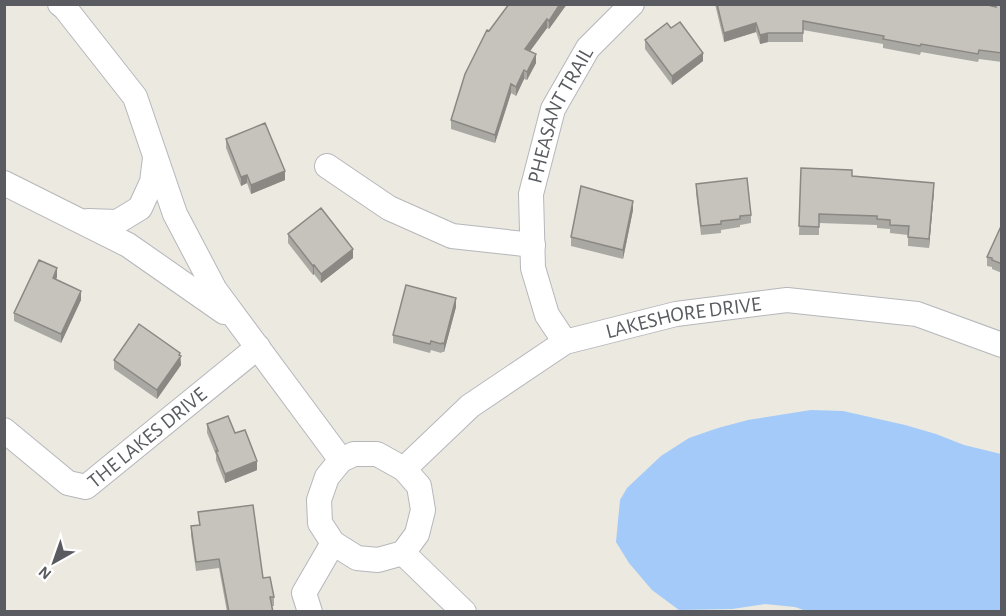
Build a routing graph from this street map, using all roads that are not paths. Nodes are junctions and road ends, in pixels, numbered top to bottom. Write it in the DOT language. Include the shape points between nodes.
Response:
graph roads {
  1 [pos="60,4"];
  2 [pos="632,4"];
  3 [pos="155,156"];
  4 [pos="327,166"];
  5 [pos="4,183"];
  6 [pos="79,220"];
  7 [pos="533,245"];
  8 [pos="239,323"];
  9 [pos="565,342"];
  10 [pos="1002,345"];
  11 [pos="258,347"];
  12 [pos="4,430"];
  13 [pos="341,460"];
  14 [pos="404,469"];
  15 [pos="333,543"];
  16 [pos="404,553"];
  17 [pos="310,612"];
  18 [pos="464,612"];
  1 -- 3 [label="street" via="135,97"];
  2 -- 7 [label="street, PHEASANT TRAIL" via="588,48 553,109 531,194"];
  3 -- 6 [label="street" via="152,182 140,208 117,222"];
  3 -- 8 [label="street" via="175,214 215,290"];
  4 -- 7 [label="street" via="389,208 452,236"];
  5 -- 6 [label="street"];
  6 -- 8 [label="street" via="128,244"];
  7 -- 9 [label="street, PHEASANT TRAIL" via="533,268 547,315"];
  8 -- 11 [label="street"];
  9 -- 10 [label="street, LAKESHORE DRIVE" via="676,314 787,300 918,314"];
  9 -- 14 [label="street, LAKESHORE DRIVE" via="470,406"];
  11 -- 12 [label="street, THE LAKES DRIVE" via="86,487 68,483"];
  11 -- 13 [label="street"];
  13 -- 14 [label="street" via="354,454 377,454"];
  13 -- 15 [label="street" via="327,477 319,500 320,524"];
  14 -- 16 [label="street" via="419,486 423,510 417,534"];
  15 -- 16 [label="street" via="357,558 378,560"];
  15 -- 17 [label="street" via="304,593"];
  16 -- 18 [label="street"];
}
